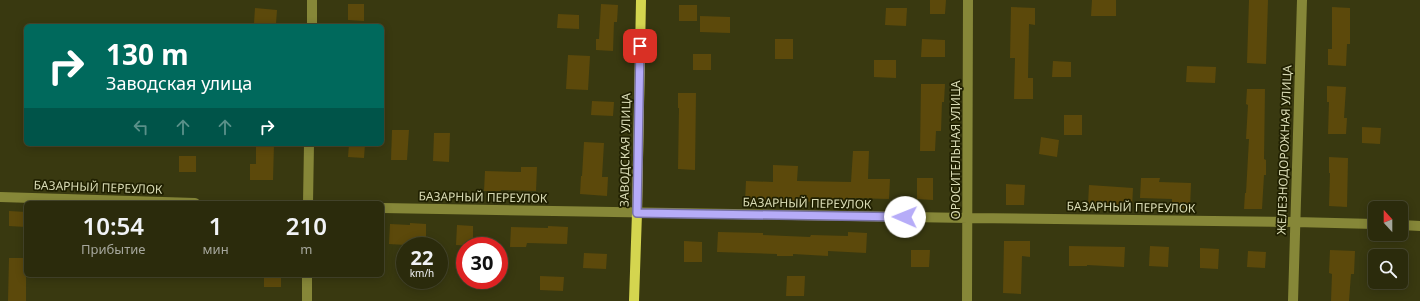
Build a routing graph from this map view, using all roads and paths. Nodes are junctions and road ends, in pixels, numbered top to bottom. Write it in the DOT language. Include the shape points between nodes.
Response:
graph roads {
  1 [pos="312,0"];
  2 [pos="641,0"];
  3 [pos="968,0"];
  4 [pos="1302,0"];
  5 [pos="312,24"];
  6 [pos="309,146"];
  7 [pos="0,197"];
  8 [pos="130,201"];
  9 [pos="308,201"];
  10 [pos="384,208"];
  11 [pos="637,213"];
  12 [pos="968,218"];
  13 [pos="1295,222"];
  14 [pos="1368,224"];
  15 [pos="1408,225"];
  16 [pos="1420,226"];
  17 [pos="307,277"];
  18 [pos="307,301"];
  19 [pos="634,301"];
  20 [pos="967,301"];
  21 [pos="1293,301"];
  1 -- 5 [label="street"];
  2 -- 11 [label="main road, ЗАВОДСКАЯ УЛИЦА"];
  3 -- 12 [label="street, ОРОСИТЕЛЬНАЯ УЛИЦА"];
  4 -- 13 [label="street, ЖЕЛЕЗНОДОРОЖНАЯ УЛИЦА"];
  6 -- 9 [label="street"];
  7 -- 8 [label="street, БАЗАРНЫЙ ПЕРЕУЛОК"];
  10 -- 11 [label="street, БАЗАРНЫЙ ПЕРЕУЛОК"];
  11 -- 12 [label="street, БАЗАРНЫЙ ПЕРЕУЛОК"];
  11 -- 19 [label="main road, ЗАВОДСКАЯ УЛИЦА"];
  12 -- 13 [label="street, БАЗАРНЫЙ ПЕРЕУЛОК"];
  12 -- 20 [label="street, ОРОСИТЕЛЬНАЯ УЛИЦА"];
  13 -- 14 [label="street, БАЗАРНЫЙ ПЕРЕУЛОК"];
  13 -- 21 [label="street, ЖЕЛЕЗНОДОРОЖНАЯ УЛИЦА"];
  15 -- 16 [label="street"];
  17 -- 18 [label="street"];
}
